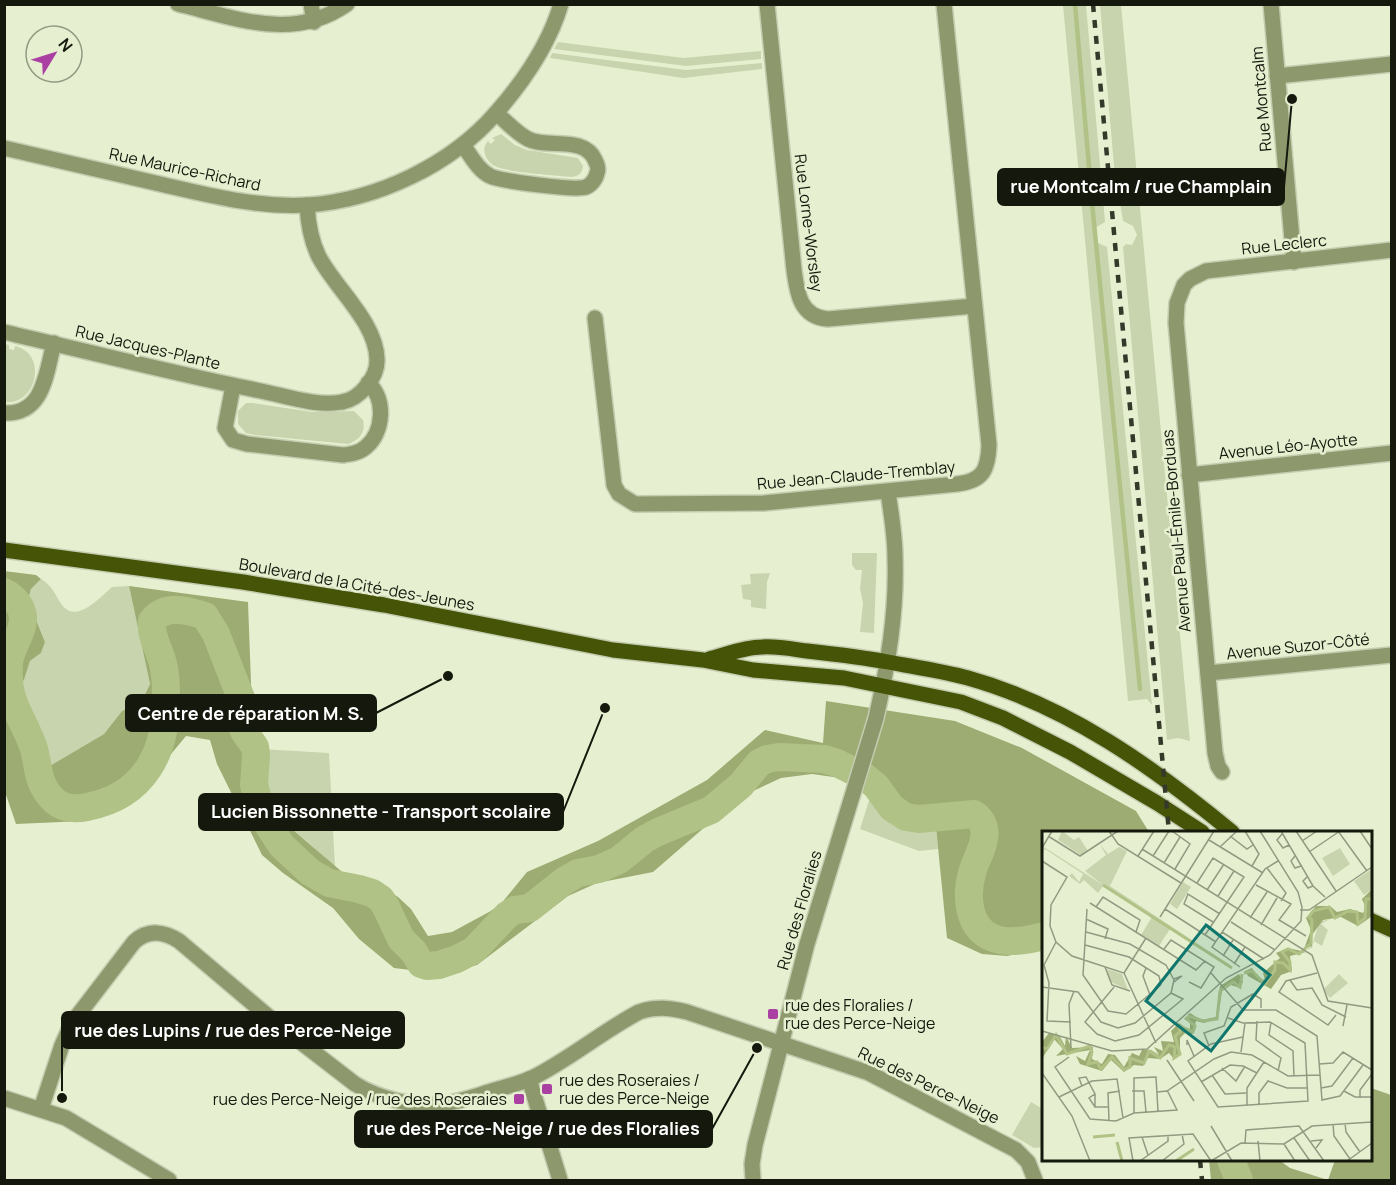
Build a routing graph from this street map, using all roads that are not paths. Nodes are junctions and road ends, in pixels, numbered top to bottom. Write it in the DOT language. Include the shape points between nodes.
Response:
graph roads {
  1 [pos="178,4"];
  2 [pos="311,4"];
  3 [pos="347,4"];
  4 [pos="561,4"];
  5 [pos="767,4"];
  6 [pos="944,4"];
  7 [pos="1271,4"];
  8 [pos="314,21"];
  9 [pos="1392,64"];
  10 [pos="1278,76"];
  11 [pos="496,113"];
  12 [pos="463,145"];
  13 [pos="4,148"];
  14 [pos="307,205"];
  15 [pos="1392,250"];
  16 [pos="1294,262"];
  17 [pos="1184,285"];
  18 [pos="974,306"];
  19 [pos="595,318"];
  20 [pos="4,332"];
  21 [pos="54,343"];
  22 [pos="368,383"];
  23 [pos="233,386"];
  24 [pos="4,413"];
  25 [pos="1392,453"];
  26 [pos="1189,475"];
  27 [pos="888,492"];
  28 [pos="4,550"];
  29 [pos="1392,655"];
  30 [pos="703,660"];
  31 [pos="888,662"];
  32 [pos="1208,673"];
  33 [pos="884,686"];
  34 [pos="1222,772"];
  35 [pos="1200,831"];
  36 [pos="1231,831"];
  37 [pos="1372,920"];
  38 [pos="1392,930"];
  39 [pos="781,1043"];
  40 [pos="529,1079"];
  41 [pos="4,1098"];
  42 [pos="41,1109"];
  43 [pos="169,1180"];
  44 [pos="560,1180"];
  45 [pos="753,1180"];
  46 [pos="1035,1180"];
  1 -- 8 [label="street" via="264,24"];
  2 -- 8 [label="street"];
  3 -- 8 [label="street"];
  4 -- 11 [label="street, Rue Maurice-Richard" via="535,61"];
  5 -- 18 [label="street, Rue Lorne-Worsley" via="796,288 801,304 814,316 828,319"];
  6 -- 18 [label="street, Rue Jean-Claude-Tremblay"];
  7 -- 10 [label="street, Rue Montcalm"];
  9 -- 10 [label="street"];
  10 -- 16 [label="street, Rue Montcalm"];
  11 -- 12 [label="street, Rue Maurice-Richard"];
  11 -- 12 [label="street" via="531,141 587,150 598,167 594,180 586,187 572,188 494,178 482,171"];
  12 -- 14 [label="street, Rue Maurice-Richard" via="388,185 345,199"];
  13 -- 14 [label="street, Rue Maurice-Richard" via="231,200"];
  14 -- 22 [label="street" via="309,228 319,257 372,339 377,360"];
  15 -- 16 [label="street, Rue Leclerc"];
  16 -- 17 [label="street, Rue Leclerc" via="1206,271"];
  17 -- 26 [label="street, Avenue Paul-Émile-Borduas" via="1177,303 1176,323"];
  18 -- 27 [label="street, Rue Jean-Claude-Tremblay" via="989,445 985,468 973,482"];
  19 -- 27 [label="street, Rue Jean-Claude-Tremblay" via="614,485 628,501 764,503"];
  20 -- 21 [label="street, Rue Jacques-Plante"];
  21 -- 23 [label="street, Rue Jacques-Plante"];
  21 -- 24 [label="street, Rue Jacques-Plante" via="35,402 23,411"];
  22 -- 23 [label="street, Rue Jacques-Plante" via="351,399 329,403"];
  22 -- 23 [label="street, Rue Jacques-Plante" via="379,397 378,427 367,446 343,455 233,440 225,428"];
  25 -- 26 [label="street, Avenue Léo-Ayotte"];
  26 -- 32 [label="street, Avenue Paul-Émile-Borduas"];
  27 -- 31 [label="street, Rue des Floralies" via="895,569"];
  28 -- 30 [label="main road, Boulevard de la Cité-des-Jeunes" via="243,582 613,650"];
  29 -- 32 [label="street, Avenue Suzor-Côté"];
  30 -- 31 [label="main road, Boulevard de la Cité-des-Jeunes" via="760,646"];
  30 -- 33 [label="main road, Boulevard de la Cité-des-Jeunes"];
  31 -- 33 [label="street, Rue des Floralies"];
  31 -- 36 [label="main road, Boulevard de la Cité-des-Jeunes" via="968,678 1056,713 1136,758"];
  32 -- 34 [label="street, Avenue Paul-Émile-Borduas" via="1216,760"];
  33 -- 35 [label="main road, Boulevard de la Cité-des-Jeunes" via="961,702 1003,718 1119,780"];
  33 -- 39 [label="street, Rue des Floralies"];
  37 -- 38 [label="main road"];
  39 -- 40 [label="street, Rue des Perce-Neige" via="687,1012 653,1009 633,1016"];
  39 -- 45 [label="street, Rue des Floralies" via="755,1145"];
  39 -- 46 [label="street, Rue des Perce-Neige" via="882,1079 1011,1147 1028,1162"];
  40 -- 42 [label="street, Rue des Perce-Neige" via="441,1104 398,1100 368,1091 276,1023 179,941 156,933 134,942 79,1012 62,1045"];
  40 -- 44 [label="street"];
  41 -- 42 [label="street"];
  42 -- 43 [label="street" via="81,1126"];
}
